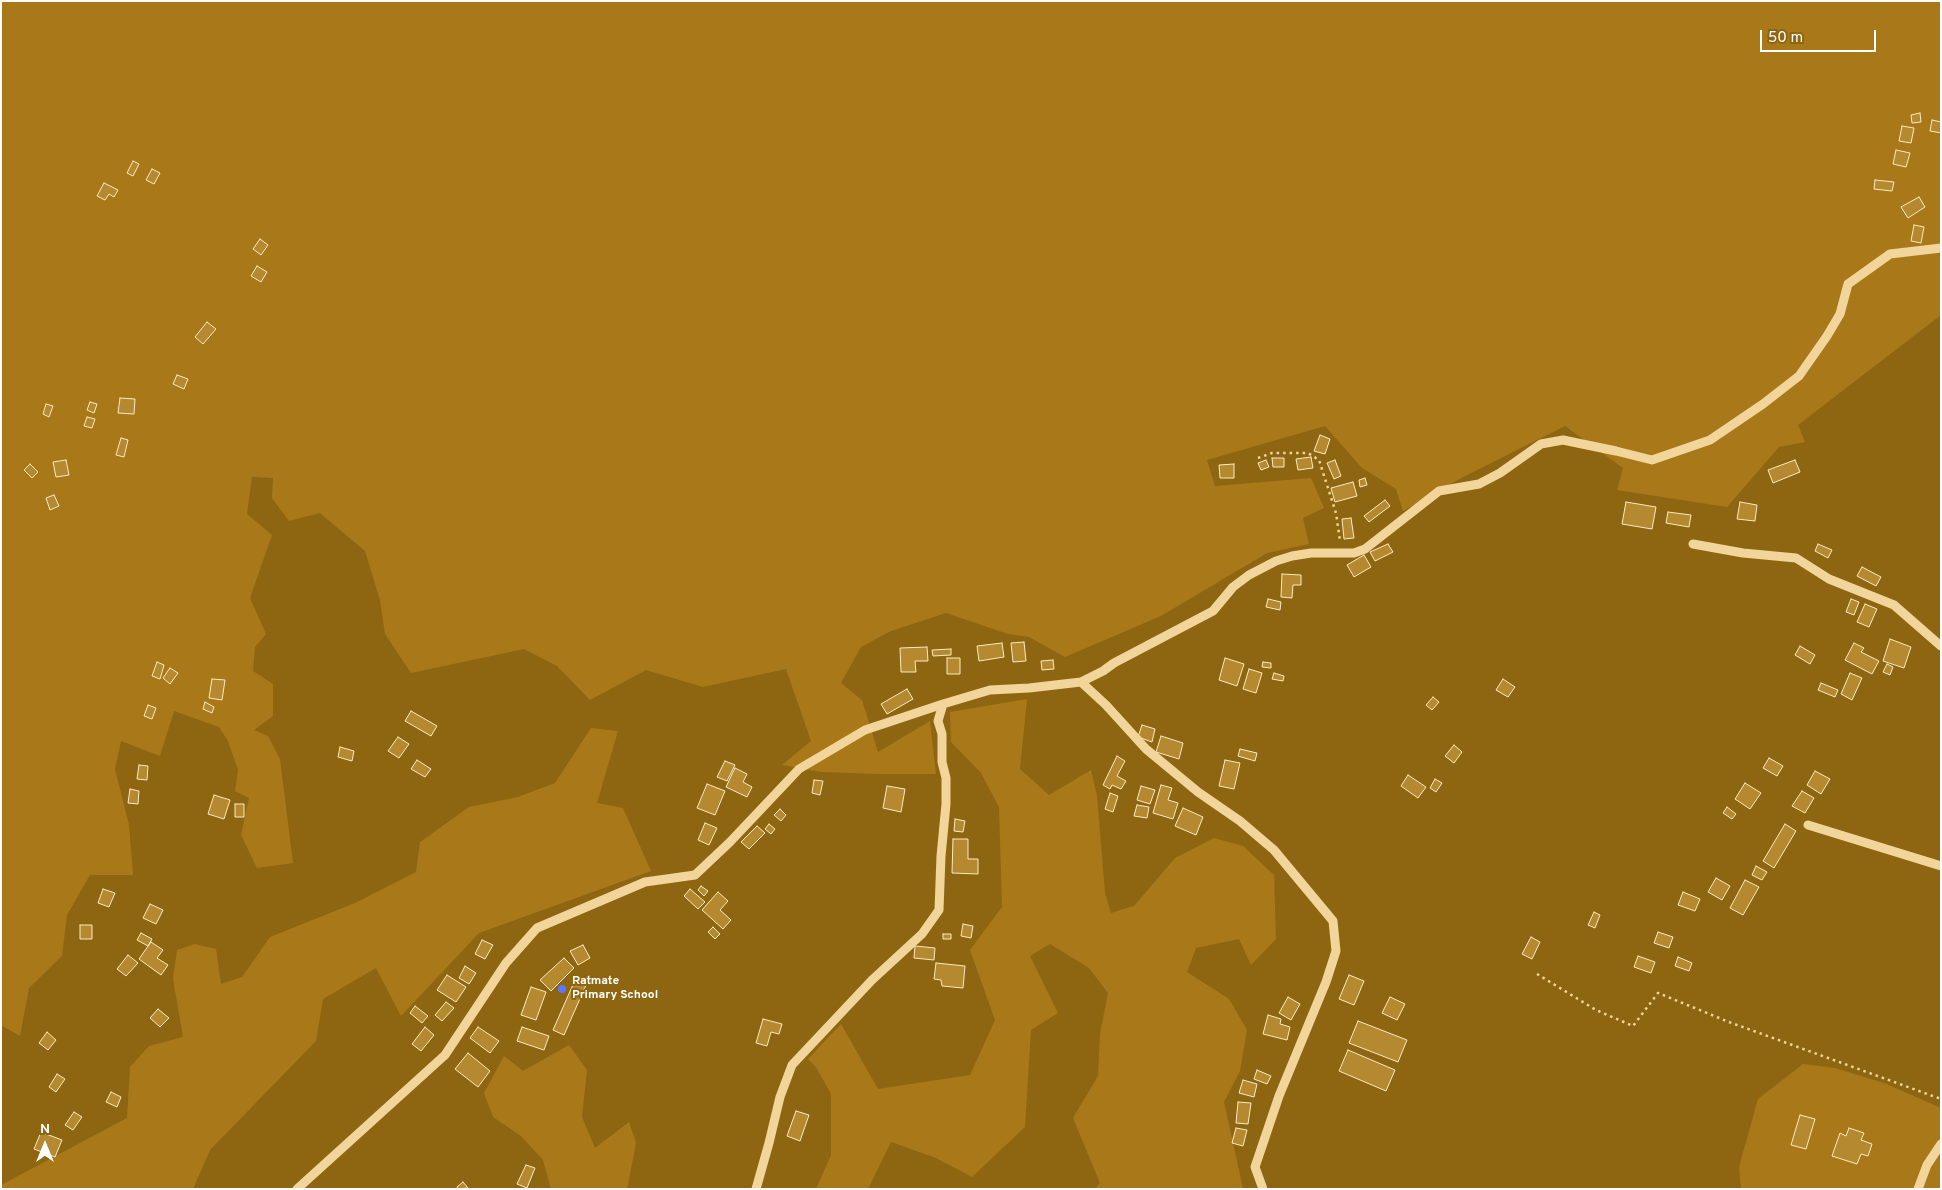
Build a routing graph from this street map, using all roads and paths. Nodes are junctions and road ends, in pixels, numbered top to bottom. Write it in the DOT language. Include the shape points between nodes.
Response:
graph roads {
  1 [pos="1941,248"];
  2 [pos="1258,458"];
  3 [pos="1693,544"];
  4 [pos="1342,553"];
  5 [pos="1941,646"];
  6 [pos="1081,682"];
  7 [pos="943,704"];
  8 [pos="1808,825"];
  9 [pos="1941,866"];
  10 [pos="1537,974"];
  11 [pos="1941,1099"];
  12 [pos="1941,1144"];
  13 [pos="297,1189"];
  14 [pos="756,1189"];
  15 [pos="1263,1189"];
  16 [pos="1918,1189"];
  1 -- 4 [label="street" via="1890,254 1848,284 1840,314 1799,376 1710,440 1652,460 1563,440 1541,444 1479,484 1439,492 1366,549"];
  2 -- 4 [label="path" via="1272,453 1308,453 1319,460 1336,513"];
  3 -- 5 [label="street" via="1796,558 1829,579 1894,605"];
  4 -- 6 [label="street" via="1311,553 1276,561 1233,587 1212,611"];
  6 -- 7 [label="street" via="990,690"];
  6 -- 15 [label="street" via="1146,749 1274,850 1333,921 1336,951 1279,1096 1255,1168"];
  7 -- 13 [label="street" via="865,730 799,769 695,875 645,882 537,928 506,963 445,1055"];
  7 -- 14 [label="street" via="938,722 942,734 946,804 939,910 922,934 872,980 792,1065 780,1097"];
  8 -- 9 [label="street"];
  10 -- 11 [label="path" via="1596,1010 1633,1026 1658,993"];
  12 -- 16 [label="street" via="1927,1165"];
}
